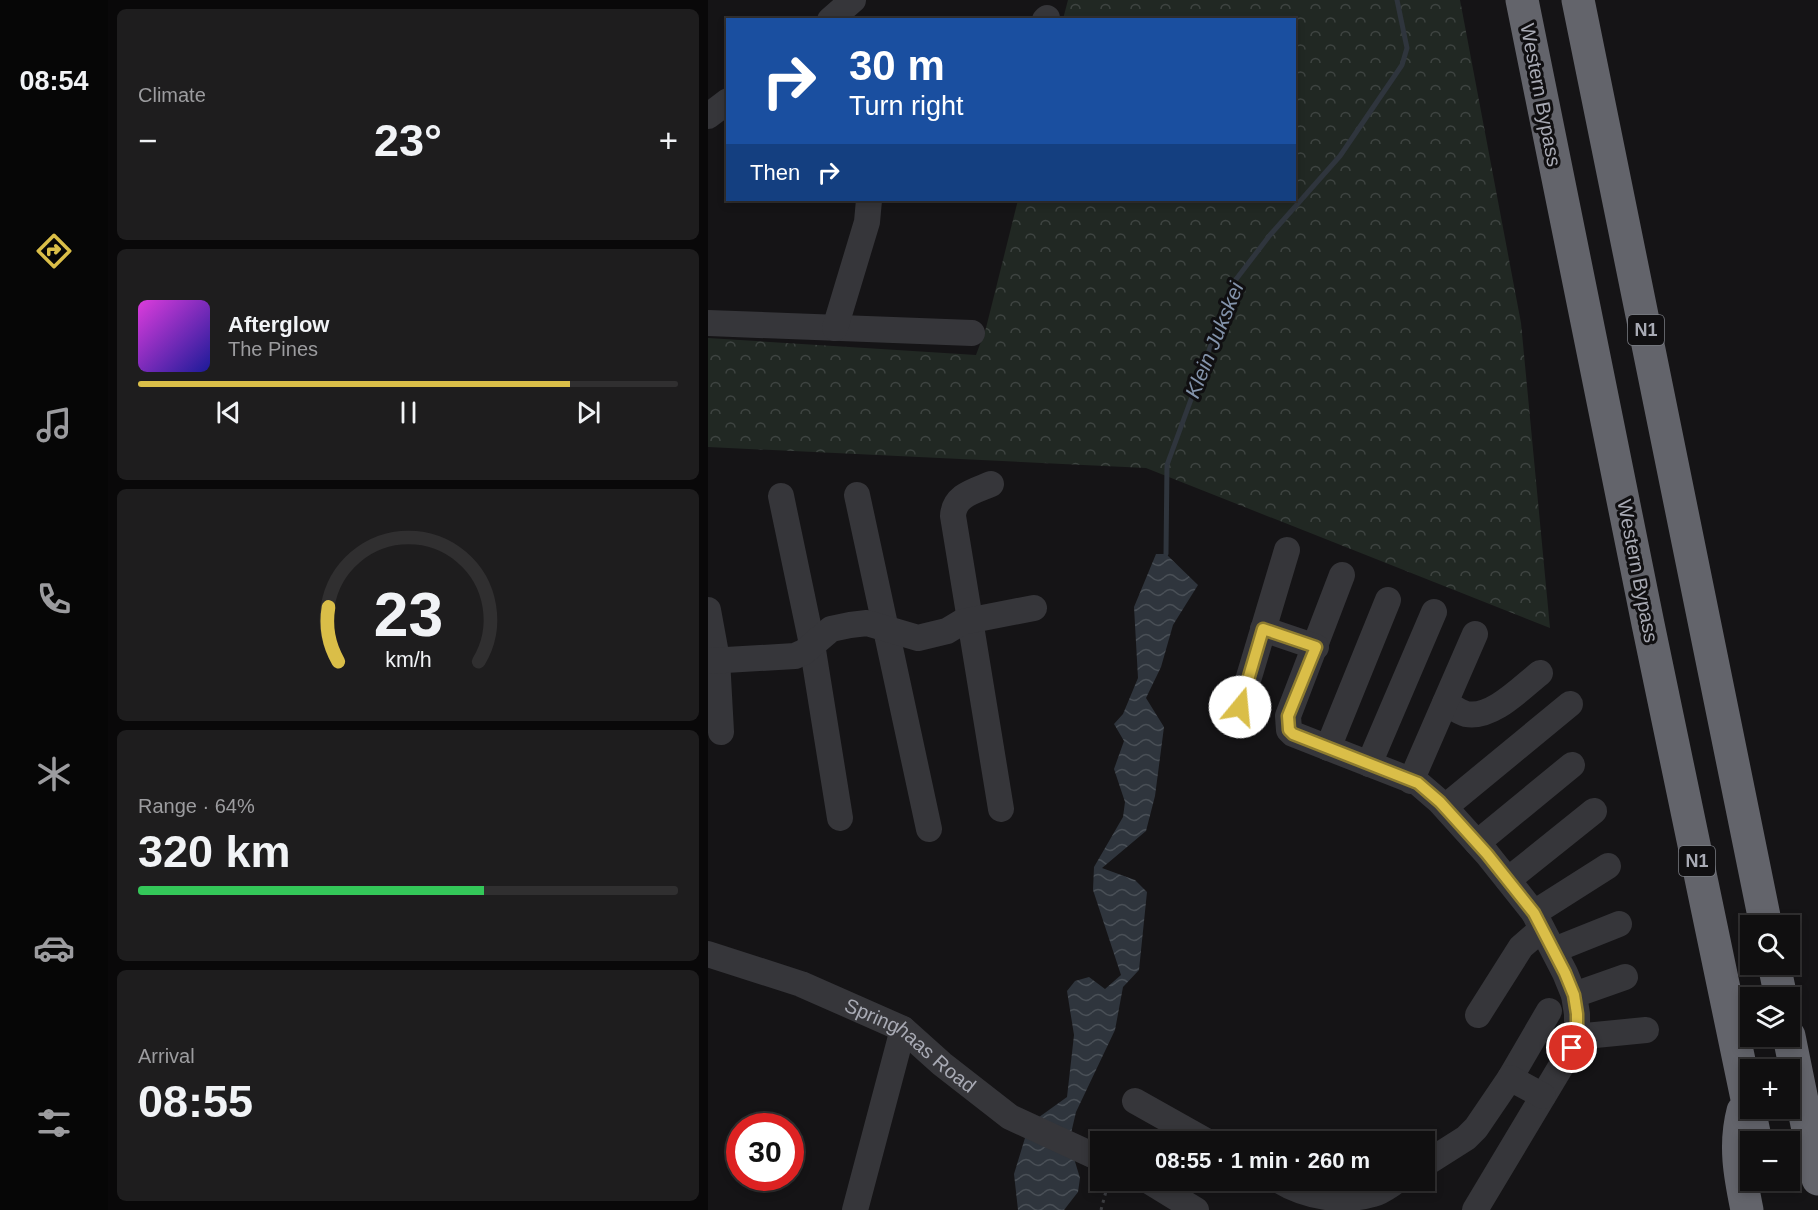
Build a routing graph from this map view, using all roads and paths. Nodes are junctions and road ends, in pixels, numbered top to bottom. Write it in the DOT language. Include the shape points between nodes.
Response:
graph roads {
  1 [pos="853,0"];
  2 [pos="1522,0"];
  3 [pos="1578,0"];
  4 [pos="832,18"];
  5 [pos="726,102"];
  6 [pos="708,116"];
  7 [pos="870,201"];
  8 [pos="708,323"];
  9 [pos="835,328"];
  10 [pos="972,333"];
  11 [pos="991,484"];
  12 [pos="857,495"];
  13 [pos="781,496"];
  14 [pos="1287,550"];
  15 [pos="1342,576"];
  16 [pos="1388,600"];
  17 [pos="1034,608"];
  18 [pos="708,610"];
  19 [pos="1434,612"];
  20 [pos="969,620"];
  21 [pos="885,629"];
  22 [pos="1263,629"];
  23 [pos="1475,634"];
  24 [pos="812,644"];
  25 [pos="1316,647"];
  26 [pos="712,660"];
  27 [pos="1540,673"];
  28 [pos="1444,703"];
  29 [pos="1570,704"];
  30 [pos="1240,707"];
  31 [pos="721,732"];
  32 [pos="1328,748"];
  33 [pos="1369,764"];
  34 [pos="1572,765"];
  35 [pos="1411,780"];
  36 [pos="1445,807"];
  37 [pos="1001,808"];
  38 [pos="1594,811"];
  39 [pos="840,818"];
  40 [pos="929,829"];
  41 [pos="1477,843"];
  42 [pos="1608,866"];
  43 [pos="1508,880"];
  44 [pos="1764,915"];
  45 [pos="1619,924"];
  46 [pos="1543,931"];
  47 [pos="708,954"];
  48 [pos="1625,977"];
  49 [pos="1574,995"];
  50 [pos="1549,1011"];
  51 [pos="1478,1015"];
  52 [pos="903,1029"];
  53 [pos="1646,1030"];
  54 [pos="1575,1037"];
  55 [pos="1791,1047"];
  56 [pos="1792,1047"];
  57 [pos="1740,1064"];
  58 [pos="1510,1078"];
  59 [pos="1543,1096"];
  60 [pos="1136,1101"];
  61 [pos="1742,1119"];
  62 [pos="1189,1131"];
  63 [pos="1818,1143"];
  64 [pos="1090,1154"];
  65 [pos="1435,1158"];
  66 [pos="1818,1179"];
  67 [pos="1105,1191"];
  68 [pos="1165,1191"];
  69 [pos="1304,1191"];
  70 [pos="1381,1191"];
  71 [pos="1766,1191"];
  72 [pos="855,1210"];
  73 [pos="1101,1210"];
  74 [pos="1196,1210"];
  75 [pos="1475,1210"];
  76 [pos="1747,1210"];
  77 [pos="1770,1210"];
  1 -- 4 [label="street"];
  2 -- 57 [label="highway, Western Bypass / N1"];
  3 -- 44 [label="highway, N1"];
  5 -- 6 [label="street"];
  7 -- 9 [label="street"];
  8 -- 9 [label="street"];
  9 -- 10 [label="street"];
  11 -- 20 [label="street" via="964,495 953,509"];
  12 -- 21 [label="street"];
  13 -- 24 [label="street"];
  14 -- 22 [label="street"];
  15 -- 25 [label="street"];
  16 -- 32 [label="street"];
  17 -- 20 [label="street"];
  18 -- 26 [label="street"];
  19 -- 33 [label="street"];
  20 -- 21 [label="street" via="947,631 918,638"];
  20 -- 37 [label="street"];
  21 -- 24 [label="street" via="867,623 850,625 831,629"];
  21 -- 40 [label="street"];
  22 -- 25 [label="street"];
  22 -- 30 [label="street"];
  23 -- 28 [label="street"];
  24 -- 26 [label="street" via="795,656"];
  24 -- 39 [label="street"];
  25 -- 32 [label="street" via="1287,727 1293,734"];
  26 -- 31 [label="street"];
  27 -- 28 [label="street" via="1483,713 1466,714"];
  28 -- 35 [label="street"];
  29 -- 36 [label="street"];
  32 -- 33 [label="street"];
  33 -- 35 [label="street"];
  34 -- 41 [label="street"];
  35 -- 36 [label="street"];
  36 -- 41 [label="street"];
  38 -- 43 [label="street"];
  41 -- 43 [label="street"];
  42 -- 46 [label="street"];
  43 -- 46 [label="street"];
  45 -- 46 [label="street"];
  46 -- 49 [label="street"];
  46 -- 51 [label="street" via="1521,947"];
  47 -- 52 [label="street, Springhaas Road" via="801,984"];
  48 -- 49 [label="street"];
  49 -- 54 [label="street"];
  50 -- 58 [label="street"];
  52 -- 64 [label="street, Springhaas Road" via="1010,1117"];
  52 -- 72 [label="street"];
  53 -- 54 [label="street"];
  54 -- 59 [label="street"];
  55 -- 66 [label="highway"];
  56 -- 63 [label="highway"];
  58 -- 59 [label="street"];
  58 -- 65 [label="street" via="1476,1128"];
  59 -- 75 [label="street"];
  60 -- 62 [label="street"];
  61 -- 76 [label="highway" via="1738,1162"];
  67 -- 73 [label="path"];
  68 -- 74 [label="street"];
  69 -- 70 [label="street" via="1330,1199 1346,1199"];
  71 -- 77 [label="highway"];
}
